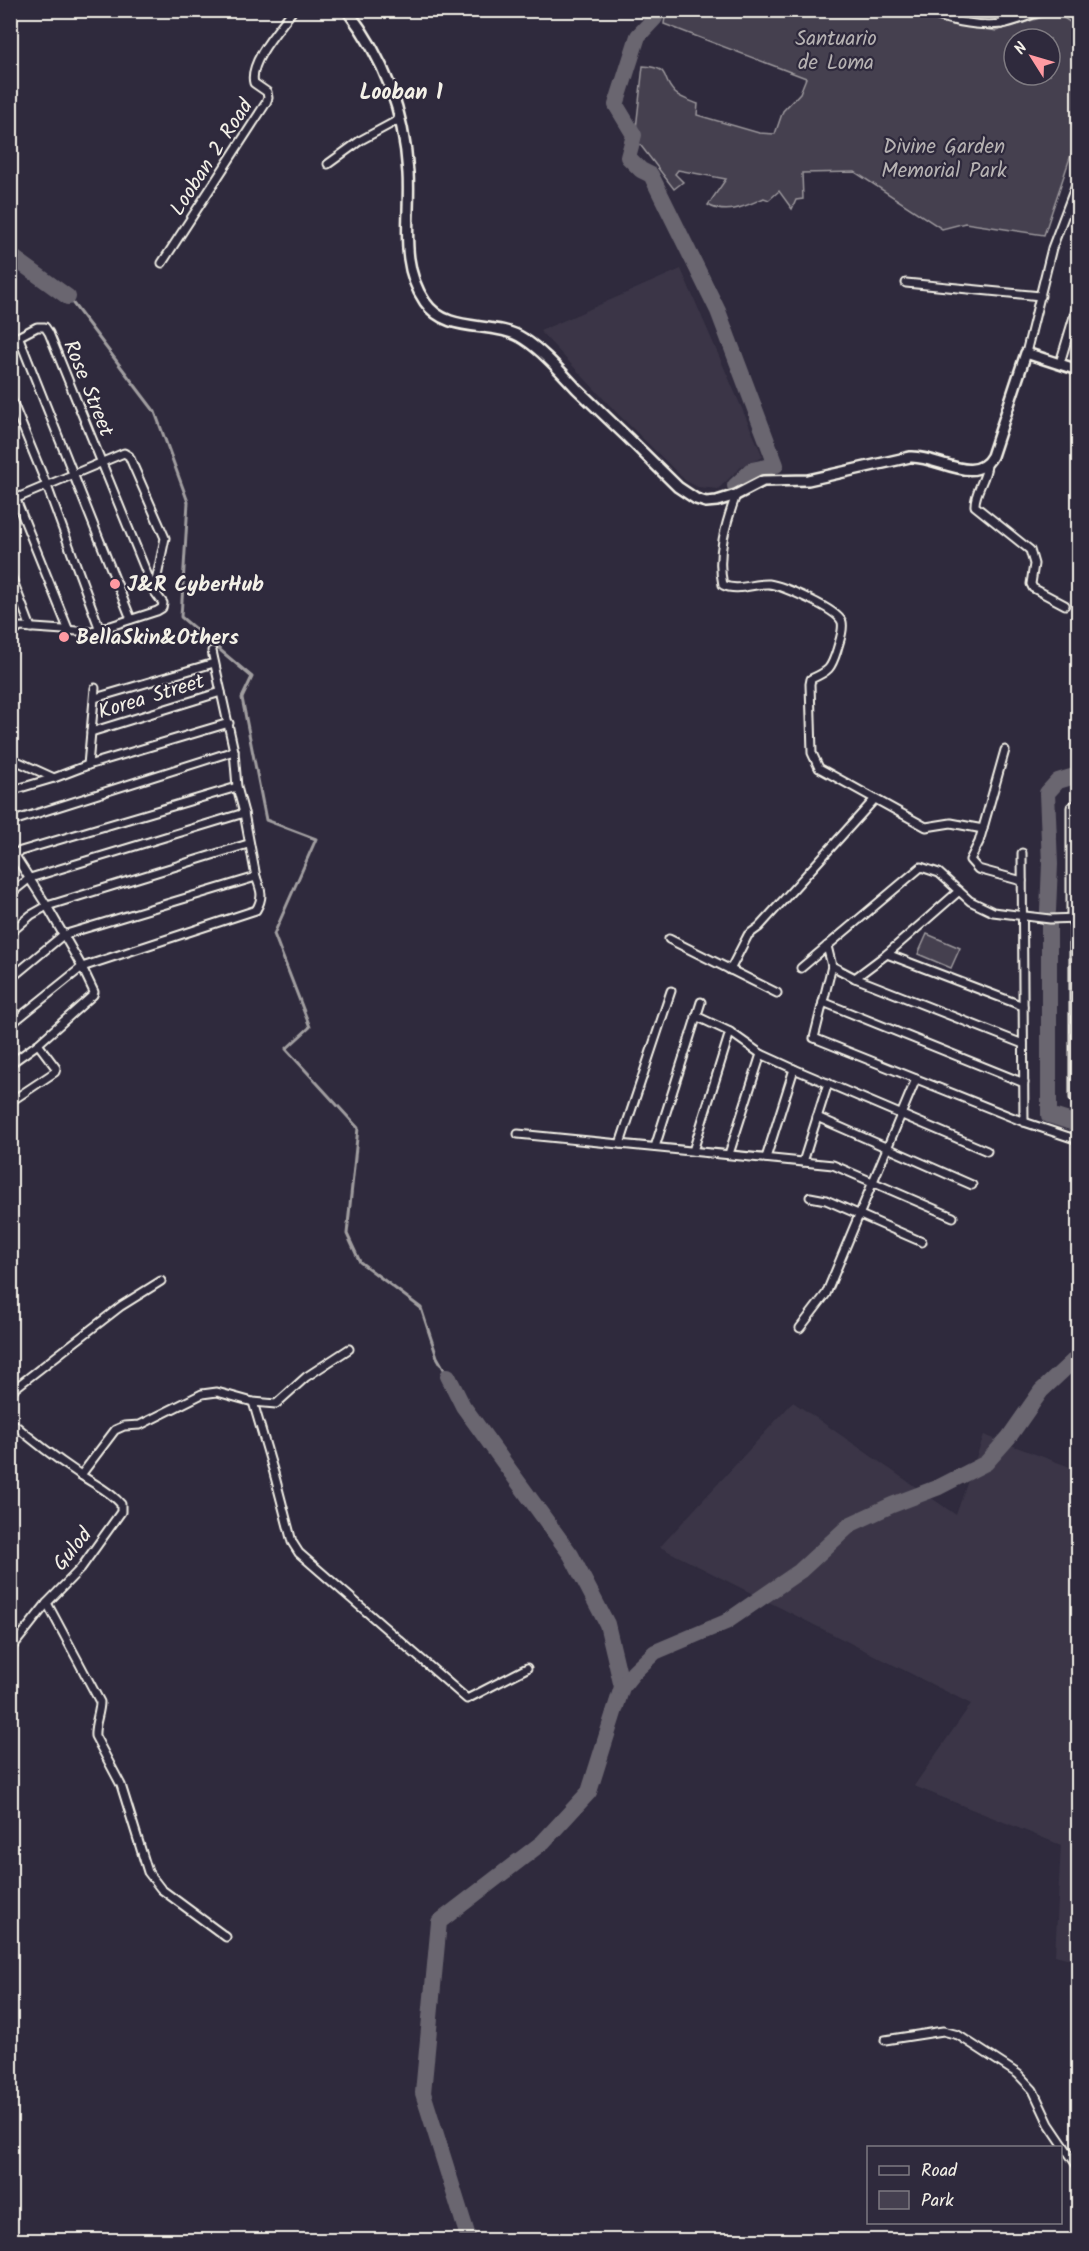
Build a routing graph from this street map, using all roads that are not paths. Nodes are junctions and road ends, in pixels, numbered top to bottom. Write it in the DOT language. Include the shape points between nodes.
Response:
graph roads {
  1 [pos="293,10"];
  2 [pos="346,10"];
  3 [pos="921,10"];
  4 [pos="960,10"];
  5 [pos="1007,10"];
  6 [pos="1043,10"];
  7 [pos="956,20"];
  8 [pos="1002,24"];
  9 [pos="400,119"];
  10 [pos="328,164"];
  11 [pos="1078,180"];
  12 [pos="162,263"];
  13 [pos="906,283"];
  14 [pos="1041,296"];
  15 [pos="1078,303"];
  16 [pos="19,338"];
  17 [pos="10,341"];
  18 [pos="1026,353"];
  19 [pos="1060,363"];
  20 [pos="1078,370"];
  21 [pos="10,396"];
  22 [pos="102,462"];
  23 [pos="987,465"];
  24 [pos="75,474"];
  25 [pos="10,485"];
  26 [pos="46,486"];
  27 [pos="736,495"];
  28 [pos="13,500"];
  29 [pos="10,573"];
  30 [pos="154,591"];
  31 [pos="1065,605"];
  32 [pos="131,619"];
  33 [pos="31,628"];
  34 [pos="100,630"];
  35 [pos="69,631"];
  36 [pos="10,636"];
  37 [pos="212,651"];
  38 [pos="214,663"];
  39 [pos="95,688"];
  40 [pos="221,692"];
  41 [pos="95,698"];
  42 [pos="229,723"];
  43 [pos="91,732"];
  44 [pos="1005,750"];
  45 [pos="234,751"];
  46 [pos="10,758"];
  47 [pos="88,765"];
  48 [pos="54,778"];
  49 [pos="237,787"];
  50 [pos="10,791"];
  51 [pos="874,800"];
  52 [pos="1078,803"];
  53 [pos="244,813"];
  54 [pos="10,822"];
  55 [pos="982,829"];
  56 [pos="248,844"];
  57 [pos="12,850"];
  58 [pos="1022,853"];
  59 [pos="256,877"];
  60 [pos="30,878"];
  61 [pos="1022,881"];
  62 [pos="959,891"];
  63 [pos="10,894"];
  64 [pos="47,906"];
  65 [pos="1021,915"];
  66 [pos="1075,918"];
  67 [pos="10,933"];
  68 [pos="63,934"];
  69 [pos="669,939"];
  70 [pos="826,946"];
  71 [pos="887,954"];
  72 [pos="832,966"];
  73 [pos="82,967"];
  74 [pos="801,968"];
  75 [pos="730,970"];
  76 [pos="855,978"];
  77 [pos="10,979"];
  78 [pos="671,991"];
  79 [pos="777,993"];
  80 [pos="701,1002"];
  81 [pos="823,1002"];
  82 [pos="1023,1006"];
  83 [pos="696,1016"];
  84 [pos="10,1025"];
  85 [pos="730,1032"];
  86 [pos="38,1044"];
  87 [pos="1023,1044"];
  88 [pos="761,1054"];
  89 [pos="10,1064"];
  90 [pos="794,1069"];
  91 [pos="916,1079"];
  92 [pos="828,1083"];
  93 [pos="1024,1083"];
  94 [pos="1078,1100"];
  95 [pos="10,1102"];
  96 [pos="902,1115"];
  97 [pos="817,1117"];
  98 [pos="1024,1122"];
  99 [pos="518,1134"];
  100 [pos="1078,1140"];
  101 [pos="620,1144"];
  102 [pos="655,1147"];
  103 [pos="888,1148"];
  104 [pos="693,1151"];
  105 [pos="987,1152"];
  106 [pos="729,1154"];
  107 [pos="766,1158"];
  108 [pos="803,1162"];
  109 [pos="874,1182"];
  110 [pos="972,1185"];
  111 [pos="810,1197"];
  112 [pos="859,1215"];
  113 [pos="953,1217"];
  114 [pos="922,1242"];
  115 [pos="161,1281"];
  116 [pos="800,1328"];
  117 [pos="349,1349"];
  118 [pos="10,1392"];
  119 [pos="253,1402"];
  120 [pos="10,1421"];
  121 [pos="81,1475"];
  122 [pos="47,1603"];
  123 [pos="10,1650"];
  124 [pos="528,1668"];
  125 [pos="226,1937"];
  126 [pos="885,2040"];
  127 [pos="1078,2167"];
  1 -- 12 [label="street, Looban 2 Road" via="263,50 253,76 254,83 267,92 266,103"];
  2 -- 9 [label="street" via="383,67"];
  3 -- 7 [label="street"];
  4 -- 7 [label="street"];
  5 -- 8 [label="street"];
  6 -- 8 [label="street"];
  7 -- 8 [label="street"];
  9 -- 10 [label="street"];
  9 -- 27 [label="street" via="408,173 406,249 425,303 447,320 523,338 687,494 706,502"];
  11 -- 14 [label="street" via="1052,248"];
  13 -- 14 [label="street"];
  14 -- 18 [label="street"];
  15 -- 19 [label="street"];
  16 -- 17 [label="street"];
  16 -- 22 [label="street, Rose Street" via="45,327"];
  16 -- 24 [label="street"];
  18 -- 19 [label="street"];
  18 -- 23 [label="street"];
  19 -- 20 [label="street"];
  21 -- 26 [label="street"];
  22 -- 24 [label="street"];
  22 -- 30 [label="street, Rose Street"];
  22 -- 30 [label="street" via="124,453 129,456 165,538"];
  23 -- 27 [label="street" via="968,471 921,456 910,457 816,479 763,481"];
  23 -- 31 [label="street" via="975,506 1030,550 1033,588"];
  24 -- 26 [label="street"];
  24 -- 32 [label="street"];
  25 -- 28 [label="street"];
  26 -- 28 [label="street"];
  26 -- 34 [label="street"];
  27 -- 51 [label="street" via="721,554 723,585 781,587 834,612 842,622 832,665 827,672 811,679 812,753 819,768"];
  28 -- 35 [label="street"];
  29 -- 33 [label="street"];
  30 -- 32 [label="street" via="164,603 162,608"];
  32 -- 34 [label="street"];
  33 -- 35 [label="street"];
  33 -- 36 [label="street" via="20,627"];
  34 -- 35 [label="street"];
  37 -- 38 [label="street"];
  38 -- 40 [label="street"];
  38 -- 41 [label="street"];
  39 -- 41 [label="street"];
  40 -- 42 [label="street"];
  40 -- 43 [label="street, Korea Street"];
  41 -- 43 [label="street"];
  42 -- 45 [label="street"];
  42 -- 47 [label="street"];
  43 -- 47 [label="street"];
  44 -- 55 [label="street"];
  45 -- 49 [label="street"];
  45 -- 54 [label="street"];
  46 -- 48 [label="street"];
  47 -- 48 [label="street"];
  48 -- 50 [label="street"];
  49 -- 53 [label="street"];
  49 -- 57 [label="street"];
  51 -- 55 [label="street" via="926,827 951,823"];
  51 -- 75 [label="street" via="748,935"];
  52 -- 66 [label="street" via="1071,807"];
  53 -- 56 [label="street"];
  53 -- 60 [label="street"];
  55 -- 61 [label="street" via="970,860 973,866"];
  56 -- 59 [label="street"];
  56 -- 64 [label="street"];
  57 -- 60 [label="street"];
  58 -- 61 [label="street"];
  59 -- 68 [label="street"];
  59 -- 73 [label="street" via="262,892 256,910"];
  60 -- 63 [label="street"];
  60 -- 64 [label="street"];
  61 -- 65 [label="street"];
  62 -- 65 [label="street" via="993,912"];
  62 -- 70 [label="street" via="939,873 921,867"];
  62 -- 71 [label="street"];
  64 -- 67 [label="street"];
  64 -- 68 [label="street"];
  65 -- 66 [label="street"];
  65 -- 82 [label="street"];
  66 -- 94 [label="street" via="1074,1098"];
  68 -- 73 [label="street"];
  68 -- 77 [label="street"];
  69 -- 75 [label="street"];
  70 -- 72 [label="street"];
  70 -- 74 [label="street"];
  71 -- 76 [label="street"];
  71 -- 82 [label="street"];
  72 -- 76 [label="street"];
  72 -- 81 [label="street"];
  73 -- 84 [label="street"];
  73 -- 86 [label="street" via="93,995"];
  75 -- 79 [label="street"];
  76 -- 87 [label="street"];
  78 -- 101 [label="street"];
  80 -- 83 [label="street"];
  81 -- 91 [label="street" via="814,1038"];
  81 -- 93 [label="street"];
  82 -- 87 [label="street"];
  83 -- 85 [label="street"];
  83 -- 102 [label="street"];
  85 -- 88 [label="street"];
  85 -- 104 [label="street"];
  86 -- 89 [label="street"];
  86 -- 95 [label="street" via="55,1072"];
  87 -- 93 [label="street"];
  88 -- 90 [label="street"];
  88 -- 106 [label="street"];
  90 -- 92 [label="street"];
  90 -- 107 [label="street"];
  91 -- 96 [label="street"];
  91 -- 98 [label="street"];
  92 -- 96 [label="street"];
  92 -- 97 [label="street"];
  93 -- 98 [label="street"];
  96 -- 103 [label="street"];
  96 -- 105 [label="street"];
  97 -- 103 [label="street"];
  97 -- 108 [label="street"];
  98 -- 100 [label="street"];
  99 -- 101 [label="street"];
  101 -- 102 [label="street"];
  102 -- 104 [label="street"];
  103 -- 109 [label="street"];
  103 -- 110 [label="street"];
  104 -- 106 [label="street"];
  106 -- 107 [label="street"];
  107 -- 108 [label="street"];
  108 -- 109 [label="street" via="833,1165"];
  109 -- 112 [label="street"];
  109 -- 113 [label="street"];
  111 -- 112 [label="street"];
  112 -- 114 [label="street"];
  112 -- 116 [label="street" via="826,1294"];
  115 -- 118 [label="street" via="121,1306"];
  117 -- 119 [label="street" via="306,1377 276,1404"];
  119 -- 121 [label="street" via="217,1392 202,1394 140,1425 124,1426 115,1430"];
  119 -- 124 [label="street" via="292,1542 299,1553 467,1699"];
  120 -- 121 [label="street"];
  121 -- 122 [label="street, Gulod" via="113,1494 121,1504 121,1512 81,1568"];
  122 -- 123 [label="street, Gulod"];
  122 -- 125 [label="street" via="100,1702 95,1736 121,1785 148,1872 161,1889"];
  126 -- 127 [label="street" via="943,2031 958,2035 1018,2074 1033,2090 1049,2124"];
}
